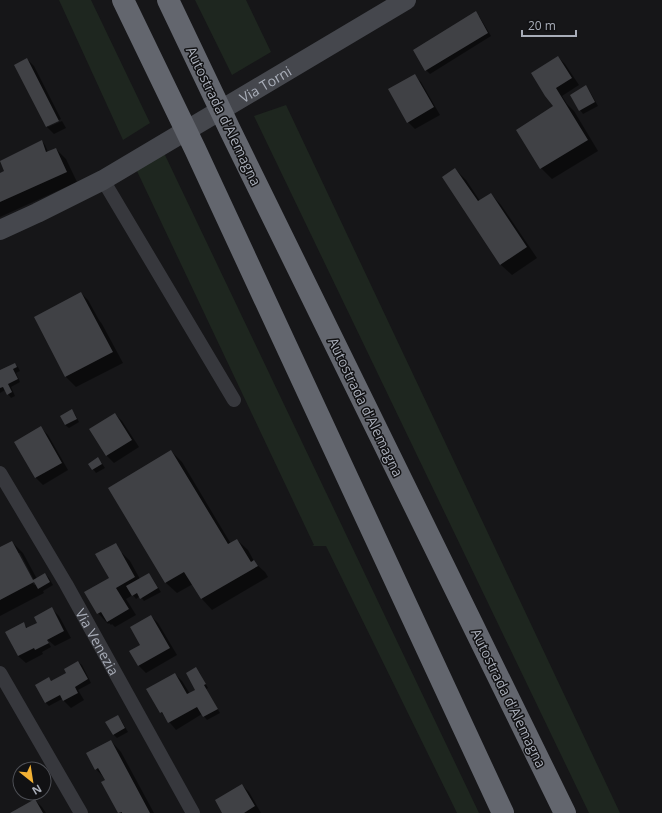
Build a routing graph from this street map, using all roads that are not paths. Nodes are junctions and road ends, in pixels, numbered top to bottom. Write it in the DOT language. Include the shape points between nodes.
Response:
graph roads {
  1 [pos="123,0"];
  2 [pos="168,0"];
  3 [pos="406,0"];
  4 [pos="103,180"];
  5 [pos="0,230"];
  6 [pos="234,400"];
  7 [pos="0,473"];
  8 [pos="0,673"];
  9 [pos="80,813"];
  10 [pos="193,813"];
  11 [pos="503,813"];
  12 [pos="565,813"];
  1 -- 11 [label="highway" via="195,149"];
  2 -- 12 [label="highway, Autostrada d'Alemagna"];
  3 -- 4 [label="main road, Via Torni"];
  4 -- 5 [label="main road, Via Torni"];
  4 -- 6 [label="street"];
  7 -- 10 [label="street, Via Venezia" via="66,584"];
  8 -- 9 [label="street"];
}
